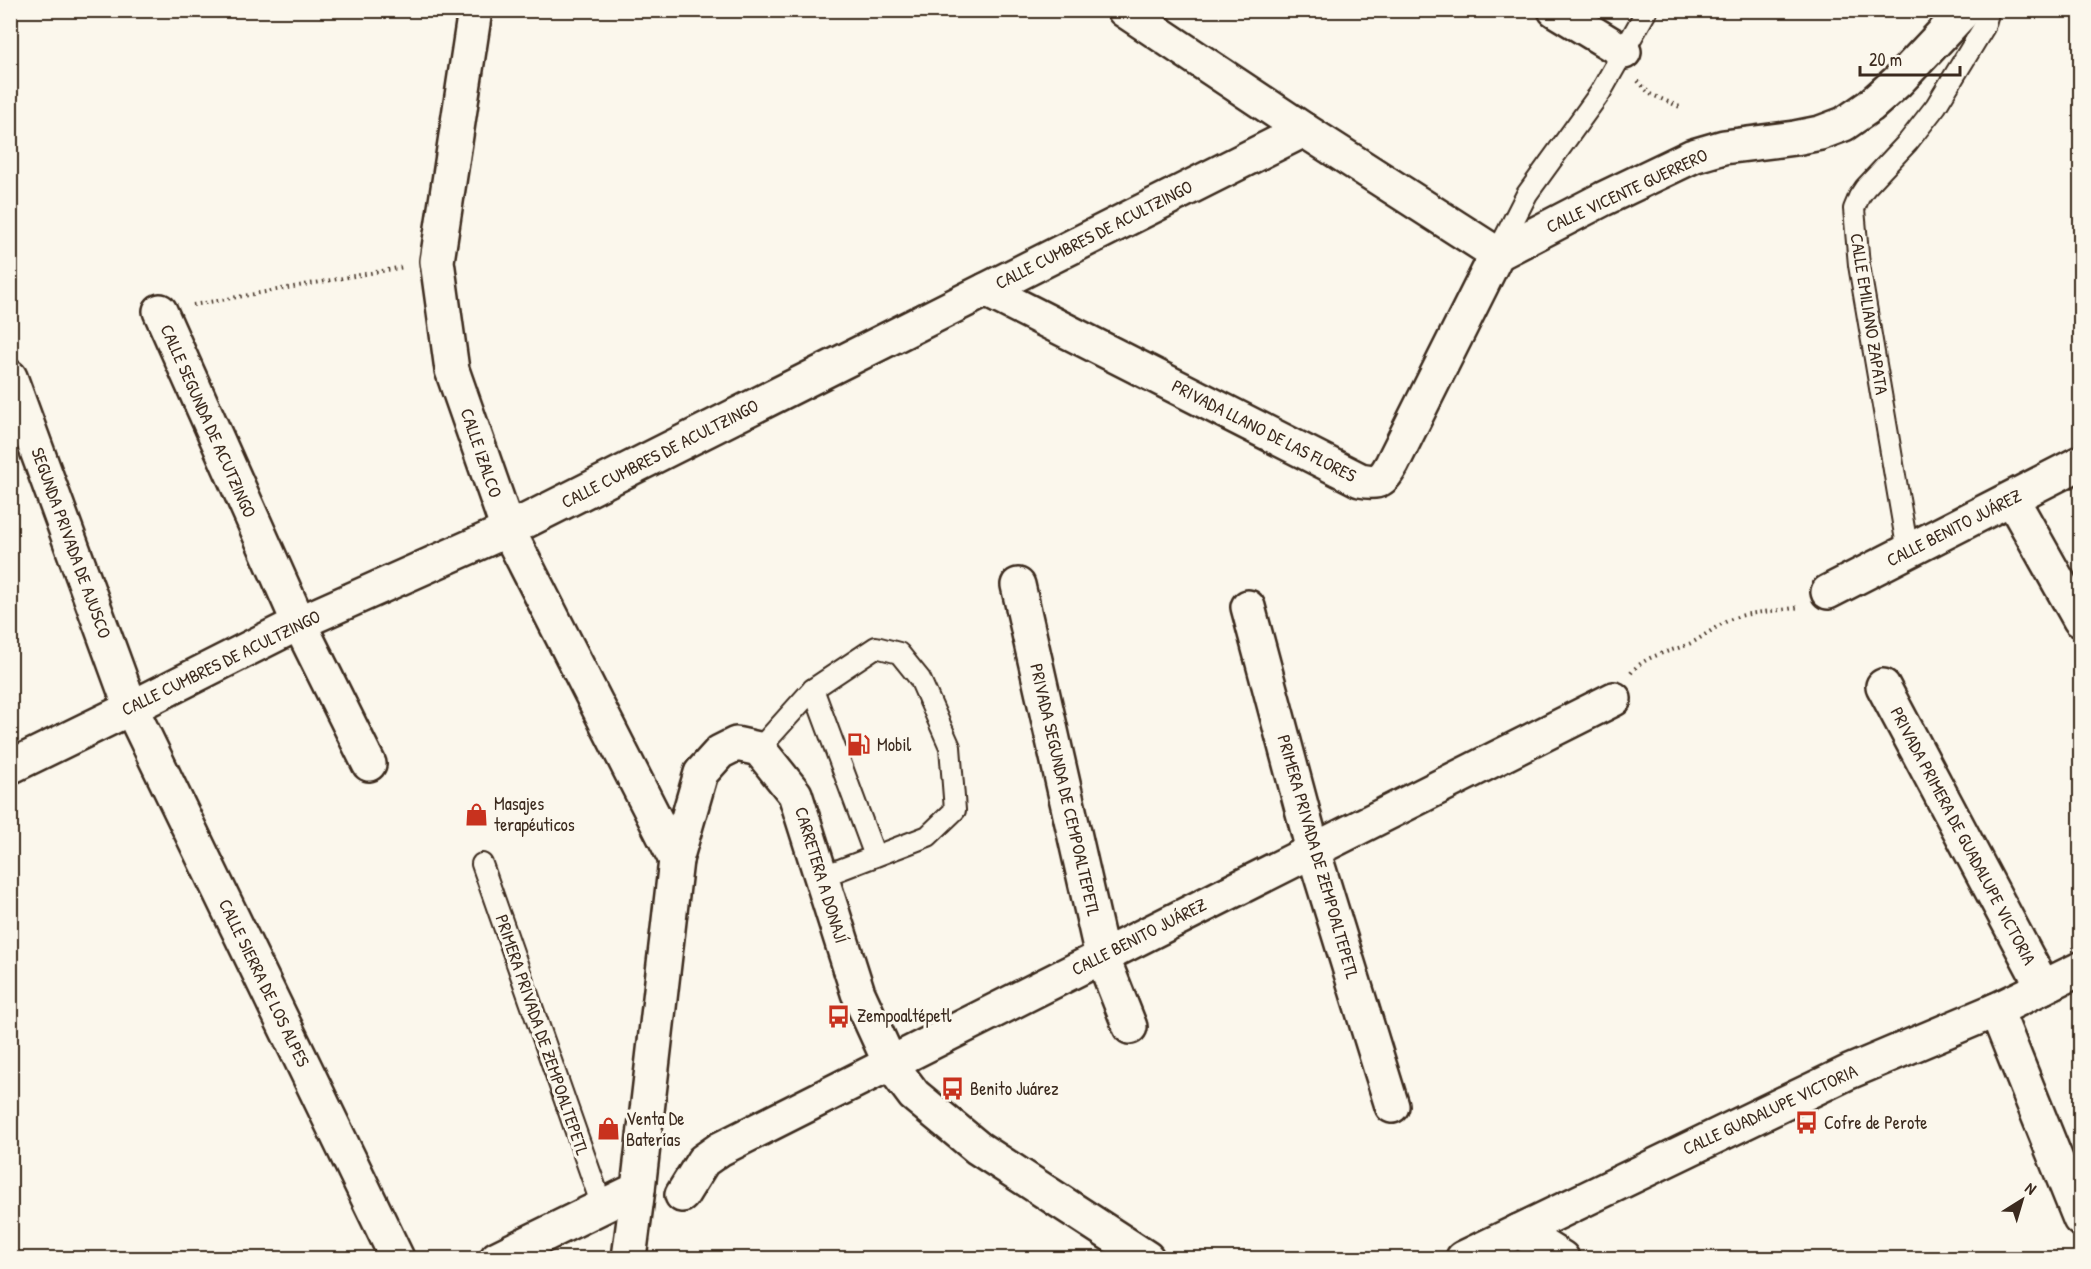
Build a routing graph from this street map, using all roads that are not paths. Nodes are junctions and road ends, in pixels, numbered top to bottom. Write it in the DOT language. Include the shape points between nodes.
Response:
graph roads {
  1 [pos="475,10"];
  2 [pos="1124,10"];
  3 [pos="1554,10"];
  4 [pos="1647,10"];
  5 [pos="1965,10"];
  6 [pos="1989,10"];
  7 [pos="1629,65"];
  8 [pos="1304,130"];
  9 [pos="1497,254"];
  10 [pos="986,290"];
  11 [pos="159,311"];
  12 [pos="10,377"];
  13 [pos="2080,463"];
  14 [pos="2012,499"];
  15 [pos="508,530"];
  16 [pos="1908,552"];
  17 [pos="1018,585"];
  18 [pos="1828,592"];
  19 [pos="1248,608"];
  20 [pos="2080,620"];
  21 [pos="299,623"];
  22 [pos="1883,686"];
  23 [pos="813,689"];
  24 [pos="1614,699"];
  25 [pos="132,708"];
  26 [pos="759,749"];
  27 [pos="369,764"];
  28 [pos="10,767"];
  29 [pos="1313,850"];
  30 [pos="875,856"];
  31 [pos="676,860"];
  32 [pos="482,864"];
  33 [pos="821,877"];
  34 [pos="1102,956"];
  35 [pos="2080,969"];
  36 [pos="2043,987"];
  37 [pos="1996,1010"];
  38 [pos="1130,1027"];
  39 [pos="890,1063"];
  40 [pos="1392,1106"];
  41 [pos="638,1189"];
  42 [pos="682,1196"];
  43 [pos="602,1206"];
  44 [pos="2080,1219"];
  45 [pos="1520,1231"];
  46 [pos="397,1258"];
  47 [pos="497,1258"];
  48 [pos="629,1258"];
  49 [pos="1146,1258"];
  50 [pos="1463,1258"];
  51 [pos="1562,1258"];
  1 -- 15 [label="street, CALLE IZALCO" via="437,261 452,370"];
  2 -- 8 [label="street"];
  3 -- 7 [label="street"];
  4 -- 7 [label="lane, PRIVADA LLANO DE LAS FLORES"];
  5 -- 9 [label="street, CALLE VICENTE GUERRERO" via="1898,81 1844,124 1821,133 1724,147 1693,156"];
  6 -- 16 [label="lane, CALLE EMILIANO ZAPATA" via="1984,27 1936,106 1865,188 1854,209 1859,266"];
  7 -- 9 [label="lane, PRIVADA LLANO DE LAS FLORES" via="1600,93 1527,194"];
  8 -- 9 [label="street"];
  8 -- 10 [label="street, CALLE CUMBRES DE ACULTZINGO"];
  9 -- 10 [label="street, PRIVADA LLANO DE LAS FLORES" via="1392,464 1376,482 1360,480"];
  10 -- 15 [label="street, CALLE CUMBRES DE ACULTZINGO"];
  11 -- 21 [label="street, CALLE SEGUNDA DE ACUTZINGO"];
  12 -- 25 [label="street, SEGUNDA PRIVADA DE AJUSCO"];
  13 -- 14 [label="street, CALLE BENITO JUÁREZ"];
  14 -- 16 [label="street, CALLE BENITO JUÁREZ"];
  14 -- 20 [label="street"];
  15 -- 21 [label="street, CALLE CUMBRES DE ACULTZINGO"];
  15 -- 31 [label="street, CALLE IZALCO"];
  16 -- 18 [label="street, CALLE BENITO JUÁREZ"];
  17 -- 34 [label="street, PRIVADA SEGUNDA DE CEMPOALTEPETL"];
  19 -- 29 [label="street, PRIMERA PRIVADA DE ZEMPOALTEPETL"];
  21 -- 25 [label="street, CALLE CUMBRES DE ACULTZINGO"];
  21 -- 27 [label="street, CALLE SEGUNDA DE ACUTZINGO"];
  22 -- 36 [label="street, PRIVADA PRIMERA DE GUADALUPE VICTORIA"];
  23 -- 26 [label="lane"];
  23 -- 30 [label="lane"];
  23 -- 30 [label="lane" via="876,647 899,653 920,679 950,747 955,810 928,836"];
  24 -- 29 [label="street, CALLE BENITO JUÁREZ"];
  25 -- 28 [label="street, CALLE CUMBRES DE ACULTZINGO"];
  25 -- 46 [label="street, CALLE SIERRA DE LOS ALPES"];
  26 -- 31 [label="street" via="736,744 720,752 700,773"];
  26 -- 33 [label="street, CARRETERA A DONAJÍ" via="795,794"];
  29 -- 34 [label="street, CALLE BENITO JUÁREZ"];
  29 -- 40 [label="street, PRIMERA PRIVADA DE ZEMPOALTEPETL"];
  30 -- 33 [label="lane"];
  31 -- 41 [label="street"];
  32 -- 43 [label="lane, PRIMERA PRIVADA DE ZEMPOALTEPETL"];
  33 -- 39 [label="street, CARRETERA A DONAJÍ" via="858,993"];
  34 -- 38 [label="street, PRIVADA SEGUNDA DE CEMPOALTEPETL"];
  34 -- 39 [label="street, CALLE BENITO JUÁREZ"];
  35 -- 36 [label="street, CALLE GUADALUPE VICTORIA"];
  36 -- 37 [label="street, CALLE GUADALUPE VICTORIA"];
  37 -- 44 [label="street"];
  37 -- 45 [label="street, CALLE GUADALUPE VICTORIA" via="1849,1072"];
  39 -- 42 [label="street, CALLE BENITO JUÁREZ" via="710,1155 696,1170"];
  39 -- 49 [label="street, CARRETERA A DONAJÍ" via="914,1095 978,1148"];
  41 -- 43 [label="street"];
  41 -- 48 [label="street"];
  43 -- 47 [label="street"];
  45 -- 50 [label="street, CALLE GUADALUPE VICTORIA"];
  45 -- 51 [label="street"];
}
